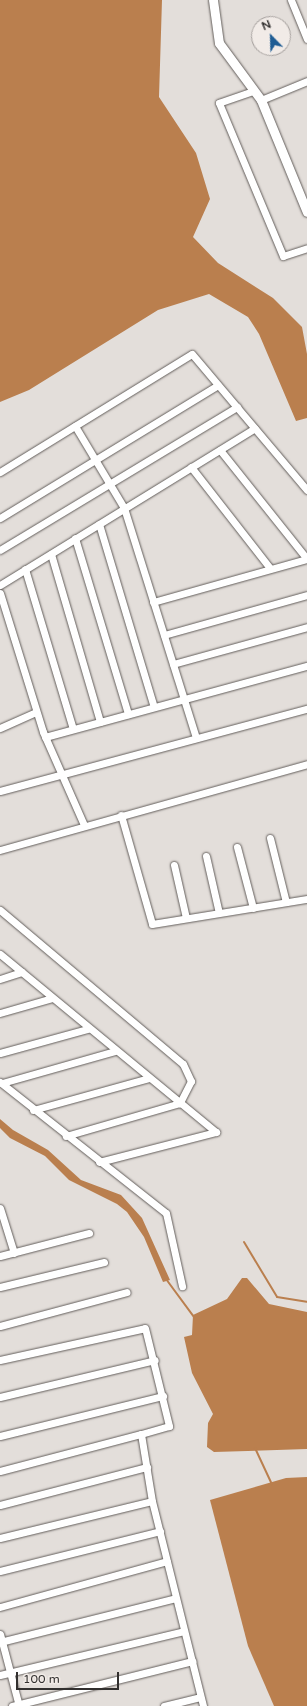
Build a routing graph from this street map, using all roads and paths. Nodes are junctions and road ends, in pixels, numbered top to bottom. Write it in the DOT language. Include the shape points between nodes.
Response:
graph roads {
  1 [pos="213,0"];
  2 [pos="290,0"];
  3 [pos="307,39"];
  4 [pos="307,81"];
  5 [pos="253,91"];
  6 [pos="260,100"];
  7 [pos="307,212"];
  8 [pos="307,248"];
  9 [pos="218,385"];
  10 [pos="237,406"];
  11 [pos="75,426"];
  12 [pos="255,428"];
  13 [pos="220,450"];
  14 [pos="96,461"];
  15 [pos="191,468"];
  16 [pos="0,472"];
  17 [pos="109,484"];
  18 [pos="307,490"];
  19 [pos="124,508"];
  20 [pos="0,518"];
  21 [pos="99,524"];
  22 [pos="75,538"];
  23 [pos="0,550"];
  24 [pos="50,554"];
  25 [pos="307,559"];
  26 [pos="270,568"];
  27 [pos="25,569"];
  28 [pos="0,585"];
  29 [pos="0,593"];
  30 [pos="307,595"];
  31 [pos="154,602"];
  32 [pos="307,627"];
  33 [pos="164,635"];
  34 [pos="173,664"];
  35 [pos="307,666"];
  36 [pos="184,699"];
  37 [pos="154,707"];
  38 [pos="307,709"];
  39 [pos="36,712"];
  40 [pos="128,714"];
  41 [pos="100,722"];
  42 [pos="1,726"];
  43 [pos="73,729"];
  44 [pos="45,737"];
  45 [pos="196,738"];
  46 [pos="307,764"];
  47 [pos="60,774"];
  48 [pos="0,791"];
  49 [pos="120,815"];
  50 [pos="84,825"];
  51 [pos="270,838"];
  52 [pos="238,847"];
  53 [pos="0,850"];
  54 [pos="206,856"];
  55 [pos="174,864"];
  56 [pos="307,899"];
  57 [pos="286,902"];
  58 [pos="253,908"];
  59 [pos="0,910"];
  60 [pos="219,913"];
  61 [pos="186,918"];
  62 [pos="0,954"];
  63 [pos="22,972"];
  64 [pos="0,979"];
  65 [pos="52,998"];
  66 [pos="0,1013"];
  67 [pos="88,1029"];
  68 [pos="115,1051"];
  69 [pos="0,1053"];
  70 [pos="149,1078"];
  71 [pos="1,1082"];
  72 [pos="180,1103"];
  73 [pos="33,1110"];
  74 [pos="66,1136"];
  75 [pos="99,1162"];
  76 [pos="0,1208"];
  77 [pos="89,1233"];
  78 [pos="14,1253"];
  79 [pos="0,1256"];
  80 [pos="104,1262"];
  81 [pos="182,1286"];
  82 [pos="0,1287"];
  83 [pos="127,1292"];
  84 [pos="0,1326"];
  85 [pos="0,1360"];
  86 [pos="155,1360"];
  87 [pos="163,1396"];
  88 [pos="0,1397"];
  89 [pos="141,1434"];
  90 [pos="0,1436"];
  91 [pos="147,1467"];
  92 [pos="0,1471"];
  93 [pos="152,1501"];
  94 [pos="0,1505"];
  95 [pos="160,1531"];
  96 [pos="0,1538"];
  97 [pos="167,1561"];
  98 [pos="0,1571"];
  99 [pos="176,1598"];
  100 [pos="0,1607"];
  101 [pos="184,1631"];
  102 [pos="0,1634"];
  103 [pos="1,1642"];
  104 [pos="192,1661"];
  105 [pos="9,1673"];
  106 [pos="0,1675"];
  107 [pos="200,1697"];
  108 [pos="17,1705"];
  109 [pos="164,1706"];
  110 [pos="203,1706"];
  1 -- 5 [label="street" via="219,43"];
  2 -- 3 [label="street"];
  4 -- 6 [label="street"];
  5 -- 6 [label="street"];
  5 -- 8 [label="street" via="219,103 283,256"];
  6 -- 7 [label="street"];
  9 -- 10 [label="street"];
  9 -- 11 [label="street" via="192,354"];
  9 -- 14 [label="street"];
  10 -- 12 [label="street"];
  10 -- 17 [label="street"];
  11 -- 14 [label="street"];
  11 -- 16 [label="street"];
  12 -- 13 [label="street"];
  12 -- 18 [label="street"];
  13 -- 15 [label="street"];
  13 -- 25 [label="street"];
  14 -- 17 [label="street"];
  14 -- 20 [label="street"];
  15 -- 19 [label="street"];
  15 -- 26 [label="street"];
  17 -- 19 [label="street"];
  17 -- 23 [label="street"];
  19 -- 21 [label="street"];
  19 -- 31 [label="street"];
  21 -- 22 [label="street"];
  21 -- 37 [label="street"];
  22 -- 24 [label="street"];
  22 -- 40 [label="street"];
  24 -- 27 [label="street"];
  24 -- 41 [label="street"];
  25 -- 26 [label="street"];
  26 -- 31 [label="street"];
  27 -- 28 [label="street"];
  27 -- 43 [label="street"];
  29 -- 39 [label="street"];
  30 -- 33 [label="street"];
  31 -- 33 [label="street"];
  32 -- 34 [label="street"];
  33 -- 34 [label="street"];
  34 -- 36 [label="street"];
  35 -- 36 [label="street"];
  36 -- 37 [label="street"];
  36 -- 45 [label="street"];
  37 -- 40 [label="street"];
  38 -- 45 [label="street"];
  39 -- 42 [label="street"];
  39 -- 44 [label="street"];
  40 -- 41 [label="street"];
  41 -- 43 [label="street"];
  43 -- 44 [label="street"];
  44 -- 47 [label="street"];
  45 -- 47 [label="street"];
  46 -- 49 [label="street"];
  47 -- 48 [label="street"];
  47 -- 50 [label="street"];
  49 -- 50 [label="street"];
  49 -- 61 [label="street" via="152,924"];
  50 -- 53 [label="street"];
  51 -- 57 [label="street"];
  52 -- 58 [label="street"];
  54 -- 60 [label="street"];
  55 -- 61 [label="street"];
  56 -- 57 [label="street"];
  57 -- 58 [label="street"];
  58 -- 60 [label="street"];
  59 -- 72 [label="street" via="183,1064 191,1082"];
  60 -- 61 [label="street"];
  62 -- 63 [label="street"];
  63 -- 64 [label="street"];
  63 -- 65 [label="street"];
  65 -- 66 [label="street"];
  65 -- 67 [label="street"];
  67 -- 68 [label="street"];
  67 -- 69 [label="street"];
  68 -- 70 [label="street"];
  68 -- 71 [label="street"];
  70 -- 72 [label="street"];
  70 -- 73 [label="street"];
  71 -- 73 [label="street"];
  72 -- 74 [label="street"];
  72 -- 75 [label="street" via="216,1132"];
  73 -- 74 [label="street"];
  74 -- 75 [label="street"];
  75 -- 81 [label="street" via="166,1213"];
  76 -- 78 [label="street"];
  77 -- 78 [label="street"];
  78 -- 79 [label="street"];
  80 -- 82 [label="street"];
  83 -- 84 [label="street"];
  85 -- 86 [label="street" via="145,1328"];
  86 -- 87 [label="street"];
  86 -- 88 [label="street"];
  87 -- 89 [label="street" via="169,1426"];
  87 -- 90 [label="street"];
  89 -- 91 [label="street"];
  89 -- 92 [label="street"];
  91 -- 93 [label="street"];
  91 -- 94 [label="street"];
  93 -- 95 [label="street"];
  93 -- 96 [label="street"];
  95 -- 97 [label="street"];
  95 -- 98 [label="street"];
  97 -- 99 [label="street"];
  97 -- 100 [label="street"];
  99 -- 101 [label="street"];
  99 -- 103 [label="street"];
  101 -- 104 [label="street"];
  101 -- 105 [label="street"];
  102 -- 103 [label="street"];
  103 -- 105 [label="street"];
  104 -- 107 [label="street"];
  104 -- 108 [label="street"];
  105 -- 106 [label="street"];
  105 -- 108 [label="street"];
  107 -- 109 [label="street"];
  107 -- 110 [label="street"];
}
